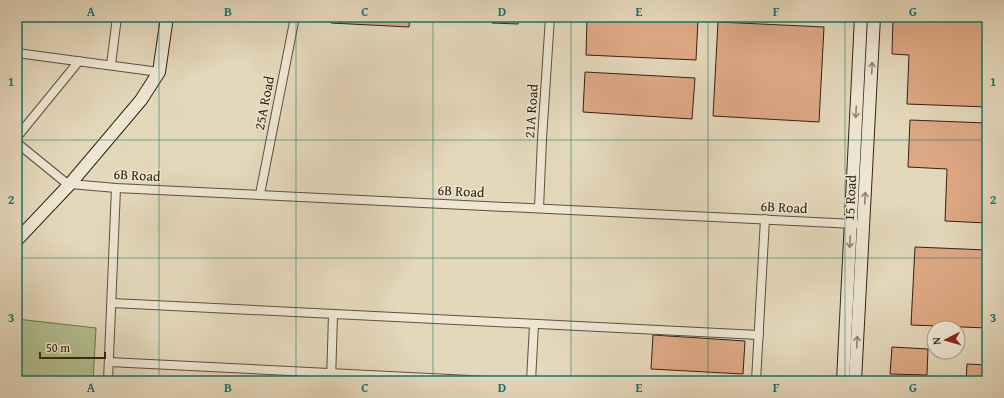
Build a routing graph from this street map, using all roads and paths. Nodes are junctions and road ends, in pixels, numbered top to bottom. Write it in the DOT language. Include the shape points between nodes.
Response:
graph roads {
  1 [pos="117,17"];
  2 [pos="167,17"];
  3 [pos="294,17"];
  4 [pos="550,17"];
  5 [pos="861,17"];
  6 [pos="874,17"];
  7 [pos="17,53"];
  8 [pos="79,61"];
  9 [pos="111,65"];
  10 [pos="159,72"];
  11 [pos="17,137"];
  12 [pos="17,143"];
  13 [pos="70,184"];
  14 [pos="116,188"];
  15 [pos="260,194"];
  16 [pos="539,208"];
  17 [pos="765,219"];
  18 [pos="850,224"];
  19 [pos="864,224"];
  20 [pos="17,240"];
  21 [pos="112,303"];
  22 [pos="334,315"];
  23 [pos="534,324"];
  24 [pos="759,335"];
  25 [pos="108,362"];
  26 [pos="332,377"];
  27 [pos="108,381"];
  28 [pos="490,381"];
  29 [pos="531,381"];
  30 [pos="756,381"];
  31 [pos="843,381"];
  32 [pos="855,381"];
  1 -- 9 [label="street"];
  2 -- 10 [label="street"];
  3 -- 15 [label="street, 25A Road"];
  4 -- 16 [label="street, 21A Road"];
  5 -- 18 [label="street, 15 Road, one-way"];
  19 -- 6 [label="street, 15 Road, one-way"];
  7 -- 8 [label="street"];
  8 -- 9 [label="street"];
  8 -- 11 [label="street"];
  9 -- 10 [label="street"];
  10 -- 13 [label="street" via="141,100"];
  12 -- 13 [label="street"];
  13 -- 14 [label="street, 6B Road"];
  13 -- 20 [label="street"];
  14 -- 15 [label="street, 6B Road"];
  14 -- 21 [label="street"];
  15 -- 16 [label="street, 6B Road"];
  16 -- 17 [label="street, 6B Road"];
  17 -- 18 [label="street, 6B Road"];
  17 -- 24 [label="street"];
  18 -- 19 [label="street, 6B Road"];
  18 -- 31 [label="street, 15 Road, one-way"];
  32 -- 19 [label="street, 15 Road, one-way"];
  21 -- 22 [label="street"];
  21 -- 25 [label="street"];
  22 -- 23 [label="street"];
  22 -- 26 [label="street"];
  23 -- 24 [label="street"];
  23 -- 29 [label="street"];
  24 -- 30 [label="street"];
  25 -- 26 [label="street"];
  25 -- 27 [label="street"];
  26 -- 28 [label="street"];
}
